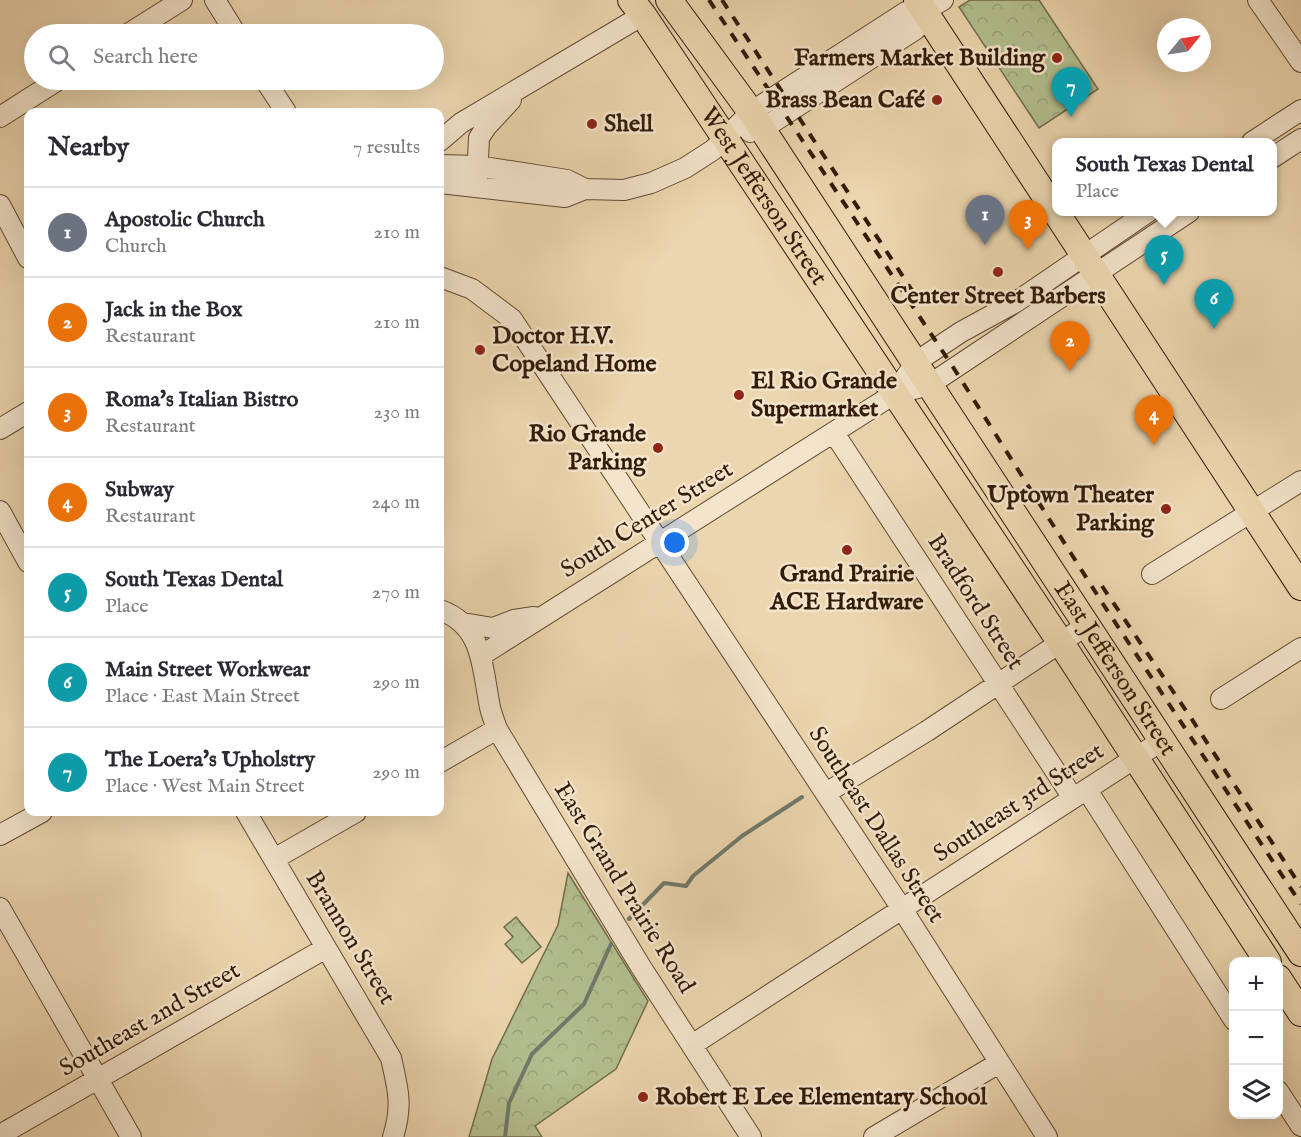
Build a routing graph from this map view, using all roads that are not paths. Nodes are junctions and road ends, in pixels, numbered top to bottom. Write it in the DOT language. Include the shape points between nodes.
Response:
graph roads {
  1 [pos="182,0"];
  2 [pos="215,0"];
  3 [pos="669,0"];
  4 [pos="1258,0"];
  5 [pos="928,4"];
  6 [pos="637,8"];
  7 [pos="144,24"];
  8 [pos="230,24"];
  9 [pos="1301,62"];
  10 [pos="535,78"];
  11 [pos="42,90"];
  12 [pos="272,90"];
  13 [pos="283,108"];
  14 [pos="1301,111"];
  15 [pos="0,117"];
  16 [pos="756,121"];
  17 [pos="461,123"];
  18 [pos="444,138"];
  19 [pos="479,138"];
  20 [pos="1258,138"];
  21 [pos="726,139"];
  22 [pos="1301,139"];
  23 [pos="1277,155"];
  24 [pos="444,165"];
  25 [pos="478,165"];
  26 [pos="444,183"];
  27 [pos="476,186"];
  28 [pos="585,189"];
  29 [pos="1052,202"];
  30 [pos="0,205"];
  31 [pos="1061,216"];
  32 [pos="1143,216"];
  33 [pos="1181,216"];
  34 [pos="24,250"];
  35 [pos="1090,263"];
  36 [pos="444,278"];
  37 [pos="916,362"];
  38 [pos="929,385"];
  39 [pos="894,394"];
  40 [pos="24,414"];
  41 [pos="0,429"];
  42 [pos="834,433"];
  43 [pos="1301,481"];
  44 [pos="0,511"];
  45 [pos="1252,512"];
  46 [pos="659,543"];
  47 [pos="24,555"];
  48 [pos="1152,574"];
  49 [pos="1301,587"];
  50 [pos="444,603"];
  51 [pos="451,616"];
  52 [pos="543,616"];
  53 [pos="1087,625"];
  54 [pos="1061,644"];
  55 [pos="1301,648"];
  56 [pos="482,655"];
  57 [pos="998,684"];
  58 [pos="1221,699"];
  59 [pos="496,729"];
  60 [pos="1163,740"];
  61 [pos="1135,758"];
  62 [pos="444,760"];
  63 [pos="826,793"];
  64 [pos="1080,794"];
  65 [pos="35,816"];
  66 [pos="248,816"];
  67 [pos="349,816"];
  68 [pos="1213,818"];
  69 [pos="0,835"];
  70 [pos="1186,835"];
  71 [pos="274,859"];
  72 [pos="0,908"];
  73 [pos="903,909"];
  74 [pos="1273,910"];
  75 [pos="1247,927"];
  76 [pos="326,948"];
  77 [pos="1301,954"];
  78 [pos="1265,957"];
  79 [pos="1283,986"];
  80 [pos="1229,1014"];
  81 [pos="1301,1014"];
  82 [pos="692,1045"];
  83 [pos="999,1063"];
  84 [pos="98,1079"];
  85 [pos="1283,1099"];
  86 [pos="1301,1126"];
  87 [pos="0,1135"];
  88 [pos="131,1137"];
  89 [pos="393,1137"];
  90 [pos="751,1137"];
  91 [pos="874,1137"];
  92 [pos="1047,1137"];
  1 -- 7 [label="street"];
  2 -- 8 [label="street"];
  3 -- 16 [label="main road, West Jefferson Street"];
  4 -- 9 [label="street"];
  5 -- 16 [label="street" via="906,12"];
  5 -- 29 [label="main road"];
  6 -- 10 [label="street"];
  6 -- 21 [label="main road, West Jefferson Street"];
  10 -- 17 [label="street"];
  10 -- 19 [label="street" via="504,106"];
  11 -- 15 [label="street"];
  12 -- 13 [label="street"];
  14 -- 20 [label="street"];
  16 -- 21 [label="street"];
  16 -- 37 [label="main road, West Jefferson Street"];
  17 -- 18 [label="street"];
  17 -- 19 [label="street" via="473,129"];
  19 -- 25 [label="street"];
  21 -- 28 [label="street" via="685,168 657,180 624,190"];
  21 -- 39 [label="main road, West Jefferson Street"];
  22 -- 23 [label="street"];
  24 -- 25 [label="street"];
  25 -- 27 [label="street"];
  25 -- 28 [label="street" via="567,180"];
  26 -- 27 [label="street"];
  27 -- 28 [label="street" via="565,197"];
  30 -- 34 [label="street"];
  31 -- 35 [label="main road"];
  32 -- 35 [label="street"];
  33 -- 35 [label="street"];
  35 -- 37 [label="street, South Center Street" via="961,332"];
  35 -- 38 [label="street, South Center Street"];
  35 -- 45 [label="main road"];
  36 -- 46 [label="street, Southeast Dallas Street" via="472,289 512,319"];
  37 -- 38 [label="main road, West Jefferson Street"];
  37 -- 39 [label="street, South Center Street"];
  38 -- 39 [label="street, South Center Street"];
  38 -- 53 [label="main road, East Jefferson Street"];
  39 -- 42 [label="street, South Center Street"];
  39 -- 54 [label="main road, East Jefferson Street"];
  40 -- 41 [label="street"];
  42 -- 46 [label="street, South Center Street"];
  42 -- 57 [label="street, Bradford Street"];
  43 -- 45 [label="street"];
  44 -- 47 [label="street"];
  45 -- 48 [label="street"];
  45 -- 49 [label="main road"];
  46 -- 52 [label="street, South Center Street"];
  46 -- 63 [label="street, Southeast Dallas Street"];
  50 -- 51 [label="street"];
  51 -- 52 [label="street" via="493,628"];
  51 -- 56 [label="street"];
  52 -- 56 [label="street, South Center Street"];
  53 -- 54 [label="street"];
  53 -- 60 [label="main road, East Jefferson Street"];
  54 -- 57 [label="street"];
  54 -- 61 [label="main road, East Jefferson Street"];
  55 -- 58 [label="street"];
  56 -- 59 [label="street, East Grand Prairie Road"];
  57 -- 63 [label="street"];
  57 -- 64 [label="street, Bradford Street"];
  59 -- 62 [label="street"];
  59 -- 82 [label="street, East Grand Prairie Road"];
  60 -- 61 [label="street, Southeast 3rd Street"];
  60 -- 68 [label="main road, East Jefferson Street"];
  61 -- 64 [label="street, Southeast 3rd Street"];
  61 -- 70 [label="main road, East Jefferson Street"];
  63 -- 73 [label="street, Southeast Dallas Street"];
  64 -- 73 [label="street, Southeast 3rd Street"];
  64 -- 80 [label="street, Bradford Street"];
  65 -- 69 [label="street"];
  66 -- 71 [label="street, Brannon Street"];
  67 -- 71 [label="street"];
  68 -- 70 [label="main road"];
  68 -- 74 [label="main road, East Jefferson Street"];
  70 -- 75 [label="main road, East Jefferson Street"];
  71 -- 76 [label="street, Brannon Street"];
  72 -- 84 [label="street"];
  73 -- 82 [label="street, Southeast 3rd Street"];
  73 -- 83 [label="street, Southeast Dallas Street"];
  74 -- 75 [label="main road"];
  74 -- 77 [label="main road, East Jefferson Street"];
  75 -- 78 [label="main road, East Jefferson Street"];
  76 -- 84 [label="street, Southeast 2nd Street"];
  76 -- 89 [label="street, Brannon Street" via="391,1058 400,1095"];
  79 -- 81 [label="main road"];
  82 -- 90 [label="street, East Grand Prairie Road"];
  83 -- 91 [label="street"];
  83 -- 92 [label="street, Southeast Dallas Street"];
  84 -- 87 [label="street, Southeast 2nd Street"];
  84 -- 88 [label="street"];
  85 -- 86 [label="street"];
}
